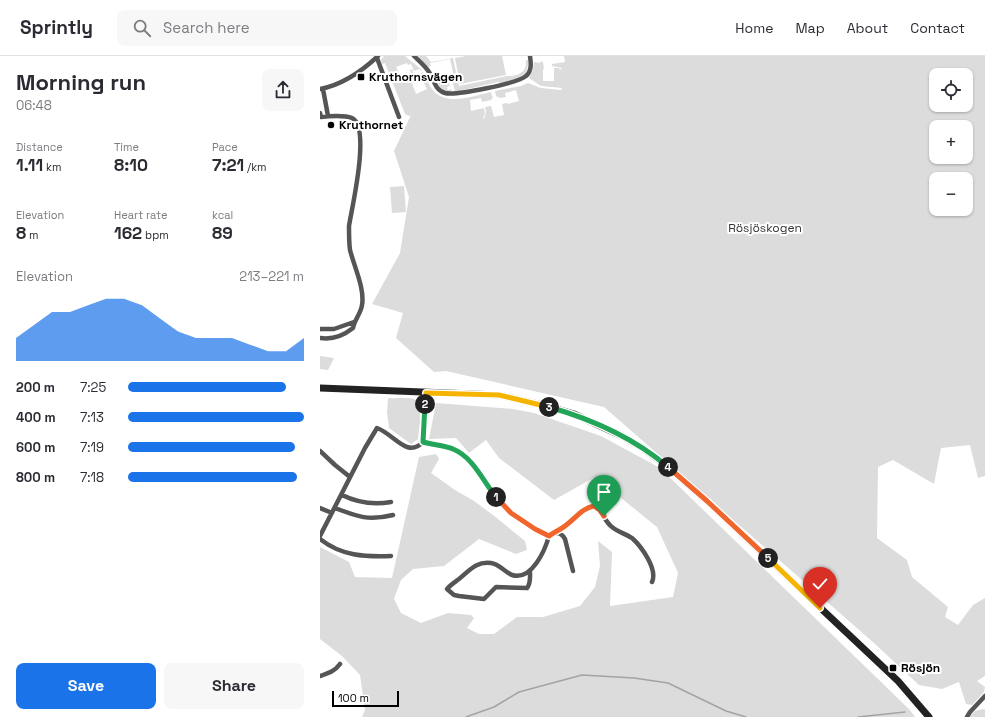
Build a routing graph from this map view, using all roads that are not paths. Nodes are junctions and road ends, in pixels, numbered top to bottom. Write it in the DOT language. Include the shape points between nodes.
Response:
graph roads {
  1 [pos="414,56"];
  2 [pos="530,56"];
  3 [pos="377,57"];
  4 [pos="321,89"];
  5 [pos="320,113"];
  6 [pos="328,116"];
  7 [pos="399,116"];
  8 [pos="354,322"];
  9 [pos="320,328"];
  10 [pos="320,338"];
  11 [pos="320,388"];
  12 [pos="426,393"];
  13 [pos="423,442"];
  14 [pos="320,451"];
  15 [pos="350,477"];
  16 [pos="342,495"];
  17 [pos="391,502"];
  18 [pos="320,508"];
  19 [pos="335,508"];
  20 [pos="332,514"];
  21 [pos="393,515"];
  22 [pos="320,536"];
  23 [pos="549,536"];
  24 [pos="320,539"];
  25 [pos="391,556"];
  26 [pos="530,571"];
  27 [pos="573,571"];
  28 [pos="652,582"];
  29 [pos="340,664"];
  30 [pos="320,676"];
  31 [pos="985,696"];
  32 [pos="929,717"];
  33 [pos="967,717"];
  1 -- 2 [label="street" via="429,72 436,86 451,94 522,79 530,71"];
  3 -- 4 [label="street" via="352,76"];
  3 -- 7 [label="street"];
  4 -- 6 [label="street"];
  5 -- 6 [label="street" via="321,117"];
  6 -- 8 [label="street" via="351,118 360,129 360,157 349,226 350,249 362,296 362,305"];
  8 -- 9 [label="street" via="334,329"];
  8 -- 10 [label="street" via="353,328 333,339"];
  11 -- 12 [label="main road"];
  12 -- 13 [label="street"];
  12 -- 32 [label="main road" via="499,395 550,407 592,422 641,447 672,471 783,573 898,681"];
  13 -- 15 [label="street" via="413,449 403,446 377,428"];
  13 -- 23 [label="street" via="460,452 511,513"];
  14 -- 15 [label="street"];
  15 -- 16 [label="street"];
  16 -- 17 [label="street" via="358,502"];
  16 -- 19 [label="street"];
  18 -- 20 [label="street"];
  19 -- 20 [label="street"];
  19 -- 21 [label="street" via="357,517 378,518"];
  20 -- 22 [label="street"];
  23 -- 26 [label="street" via="546,548"];
  23 -- 27 [label="street" via="558,533 563,536 568,545"];
  23 -- 28 [label="street" via="585,509 594,506 612,527 627,535 639,546 652,568"];
  24 -- 25 [label="street" via="329,546 353,555"];
  26 -- 26 [label="street" via="516,576 494,564 482,563 474,566 447,589 454,595 484,599 496,587 527,588"];
  29 -- 30 [label="street" via="332,672"];
  31 -- 33 [label="street"];
}
